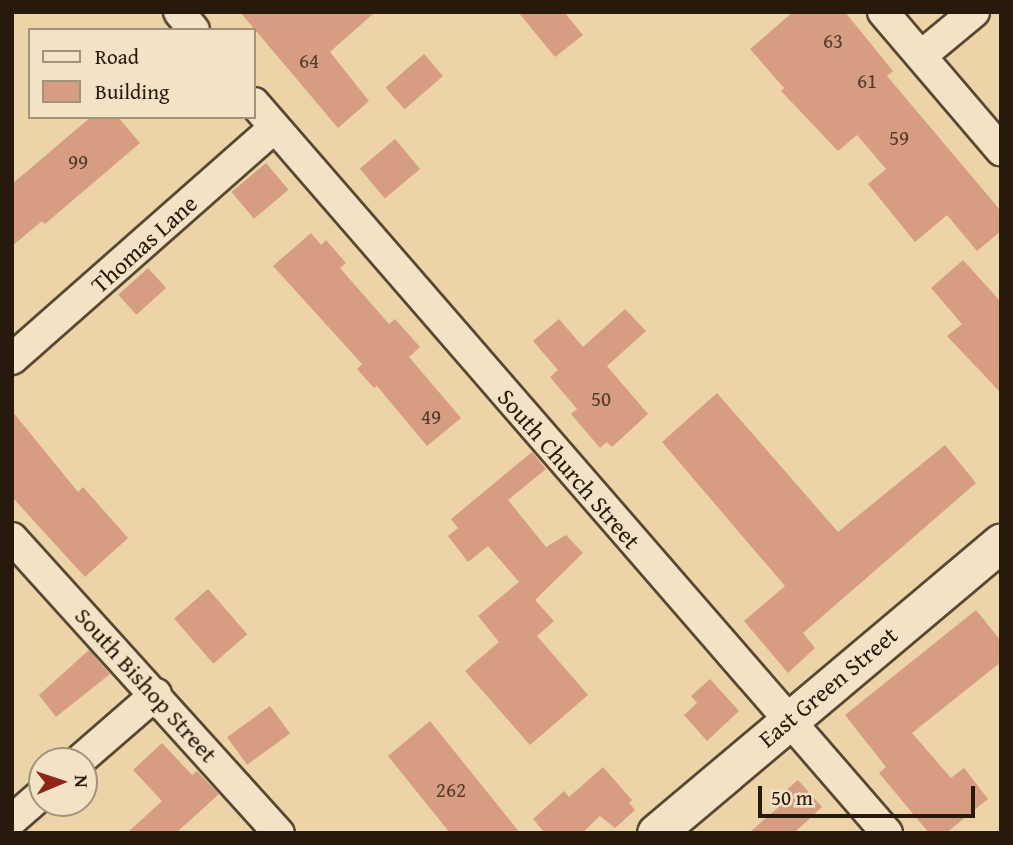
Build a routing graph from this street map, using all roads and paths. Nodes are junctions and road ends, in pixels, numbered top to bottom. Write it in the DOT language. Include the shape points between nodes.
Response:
graph roads {
  1 [pos="179,12"];
  2 [pos="883,12"];
  3 [pos="974,12"];
  4 [pos="192,28"];
  5 [pos="921,56"];
  6 [pos="256,106"];
  7 [pos="274,128"];
  8 [pos="1001,150"];
  9 [pos="12,359"];
  10 [pos="12,538"];
  11 [pos="1001,542"];
  12 [pos="156,694"];
  13 [pos="789,720"];
  14 [pos="95,747"];
  15 [pos="28,806"];
  16 [pos="12,820"];
  17 [pos="279,833"];
  18 [pos="656,833"];
  19 [pos="887,833"];
  1 -- 4 [label="street"];
  2 -- 5 [label="street"];
  3 -- 5 [label="street"];
  5 -- 8 [label="street"];
  6 -- 7 [label="street, South Church Street"];
  7 -- 9 [label="street, Thomas Lane"];
  7 -- 13 [label="street, South Church Street"];
  10 -- 12 [label="street, South Bishop Street"];
  11 -- 13 [label="street, East Green Street"];
  12 -- 14 [label="street"];
  12 -- 17 [label="street, South Bishop Street"];
  13 -- 18 [label="street, East Green Street"];
  13 -- 19 [label="street, South Church Street"];
  15 -- 16 [label="street"];
}
